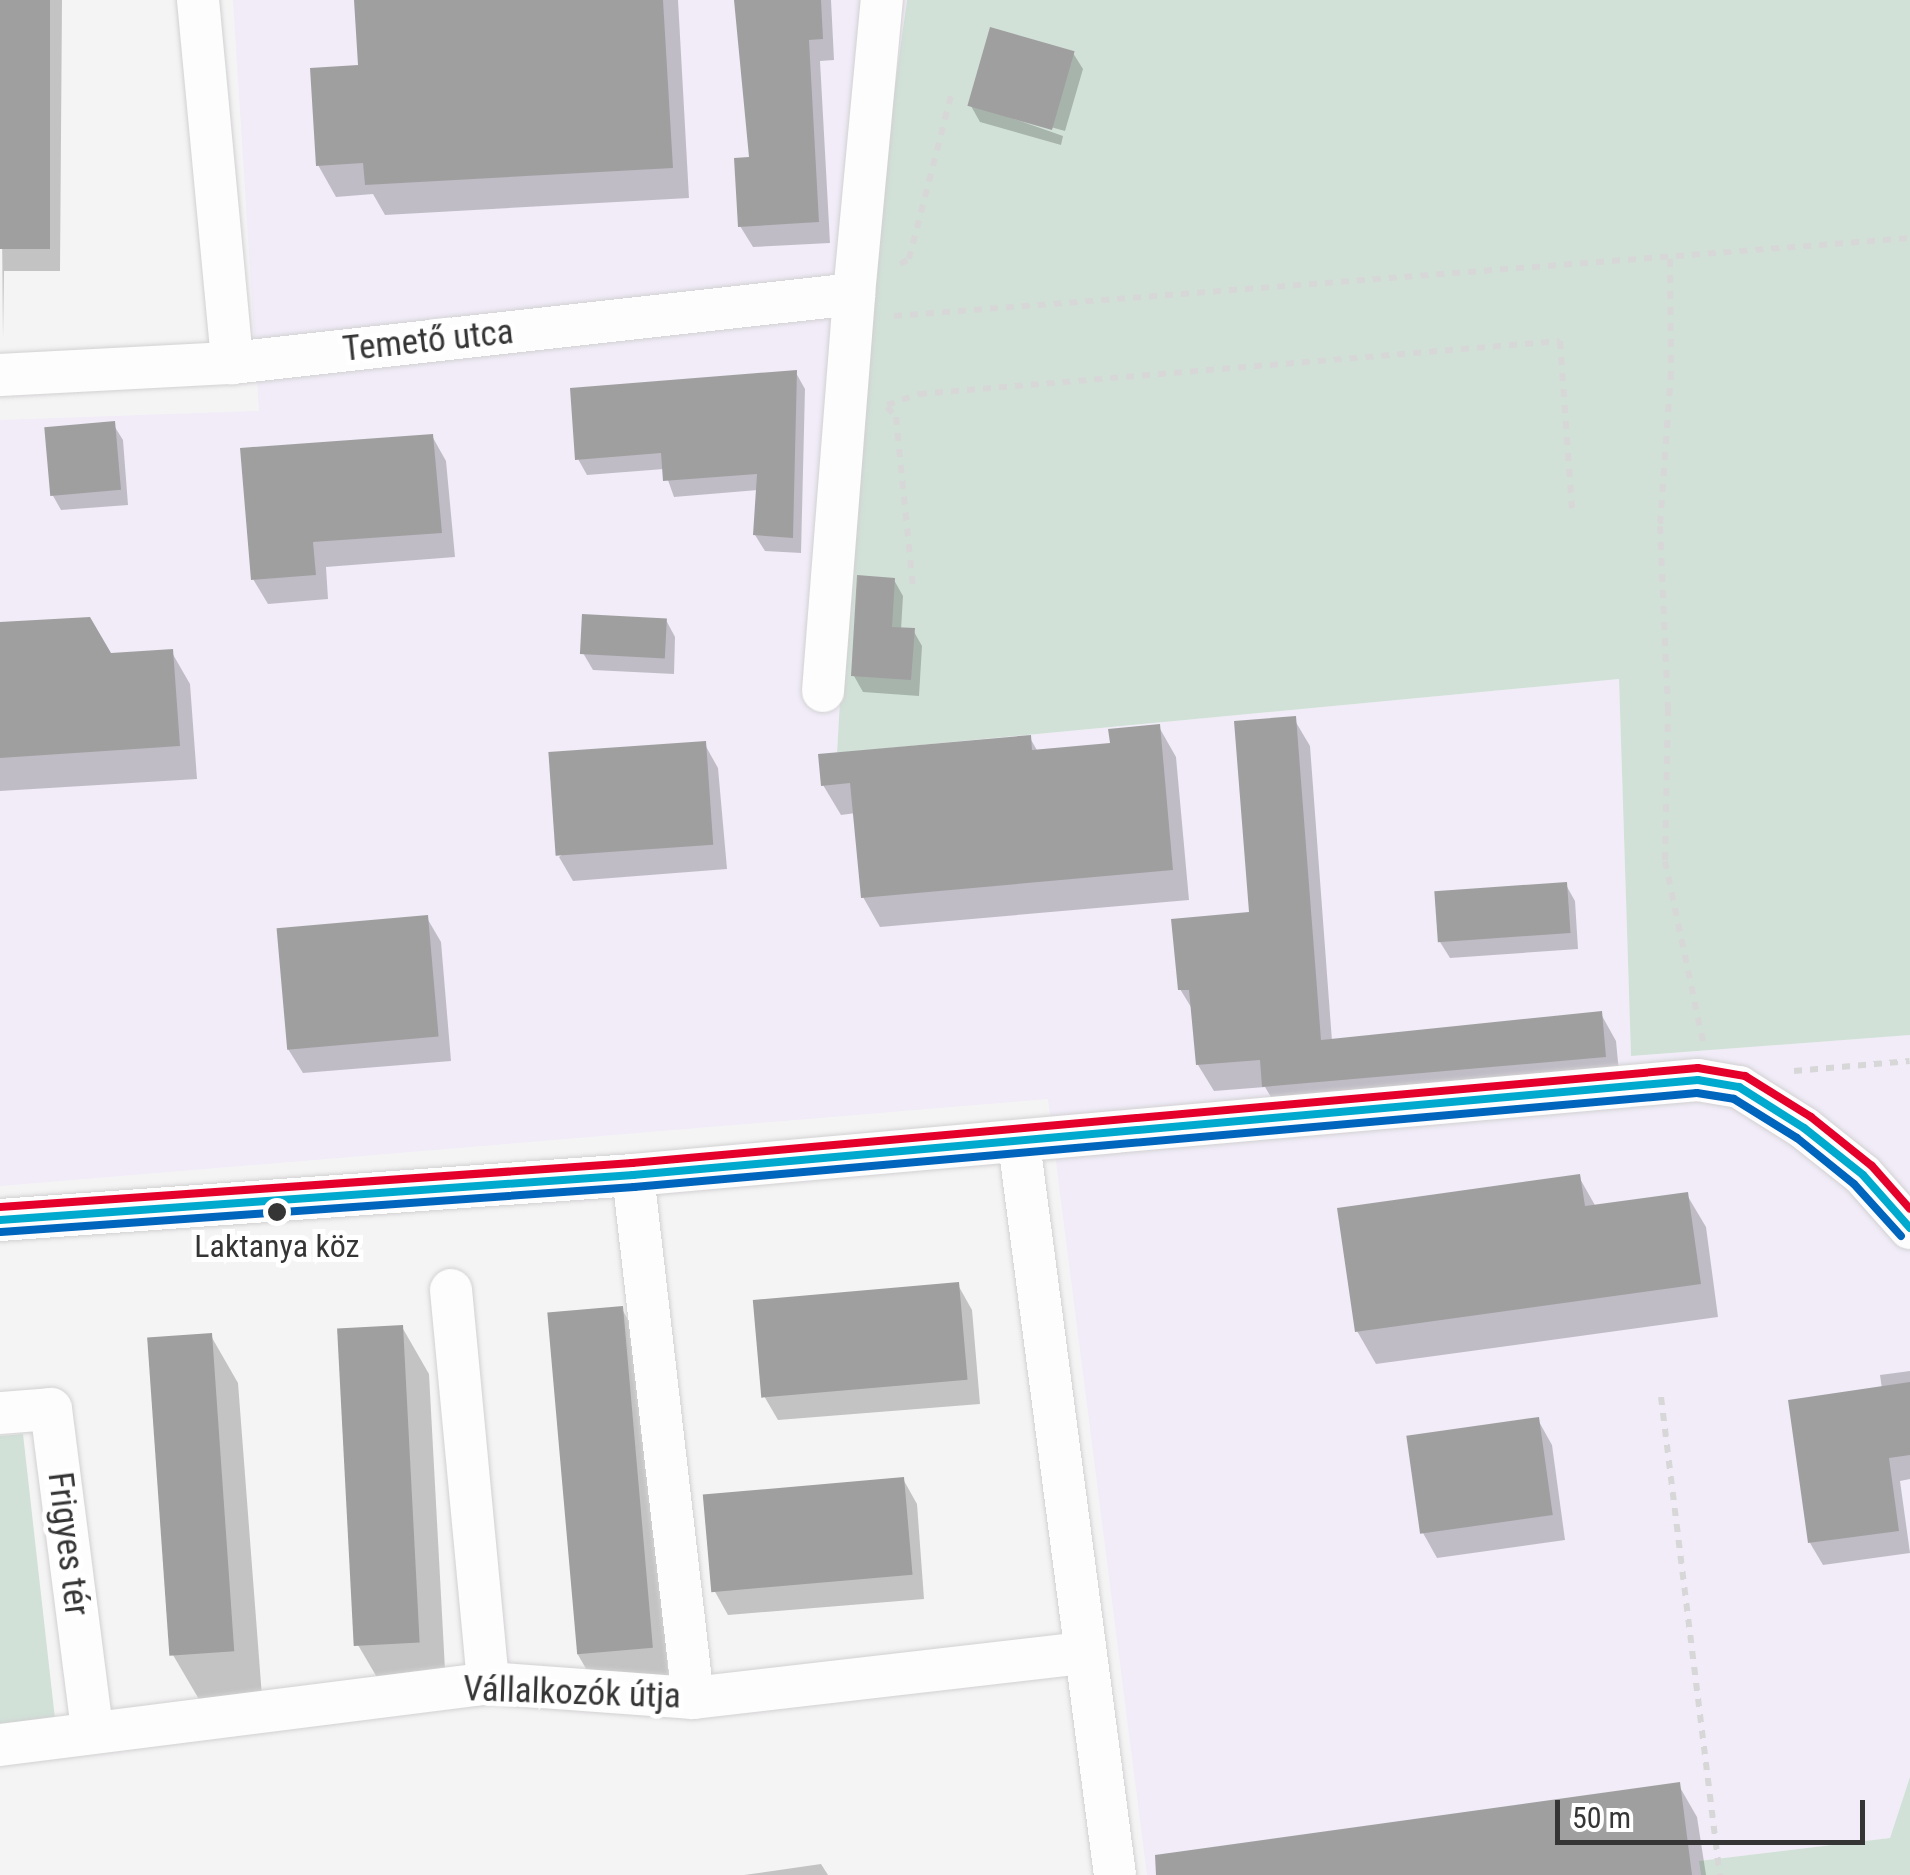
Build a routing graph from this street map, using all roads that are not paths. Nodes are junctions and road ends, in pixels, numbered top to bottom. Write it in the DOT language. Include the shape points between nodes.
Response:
graph roads {
  1 [pos="198,0"];
  2 [pos="882,0"];
  3 [pos="871,305"];
  4 [pos="232,363"];
  5 [pos="0,376"];
  6 [pos="823,691"];
  7 [pos="1019,1143"];
  8 [pos="633,1175"];
  9 [pos="0,1220"];
  10 [pos="1910,1228"];
  11 [pos="451,1290"];
  12 [pos="0,1413"];
  13 [pos="1084,1654"];
  14 [pos="488,1682"];
  15 [pos="693,1698"];
  16 [pos="92,1730"];
  17 [pos="0,1746"];
  18 [pos="1115,1875"];
  1 -- 4 [label="street"];
  2 -- 3 [label="street"];
  3 -- 4 [label="street, Temető utca"];
  3 -- 6 [label="street"];
  4 -- 5 [label="street, Temető utca"];
  7 -- 8 [label="street"];
  7 -- 10 [label="street" via="1698,1080 1739,1088 1804,1128 1863,1176"];
  7 -- 13 [label="street"];
  8 -- 9 [label="street"];
  8 -- 15 [label="street"];
  11 -- 14 [label="street"];
  12 -- 16 [label="street, Frigyes tér" via="51,1409"];
  13 -- 15 [label="street, Vállalkozók útja"];
  13 -- 18 [label="street"];
  14 -- 15 [label="street, Vállalkozók útja"];
  14 -- 16 [label="street, Vállalkozók útja"];
  16 -- 17 [label="street, Vállalkozók útja"];
}
